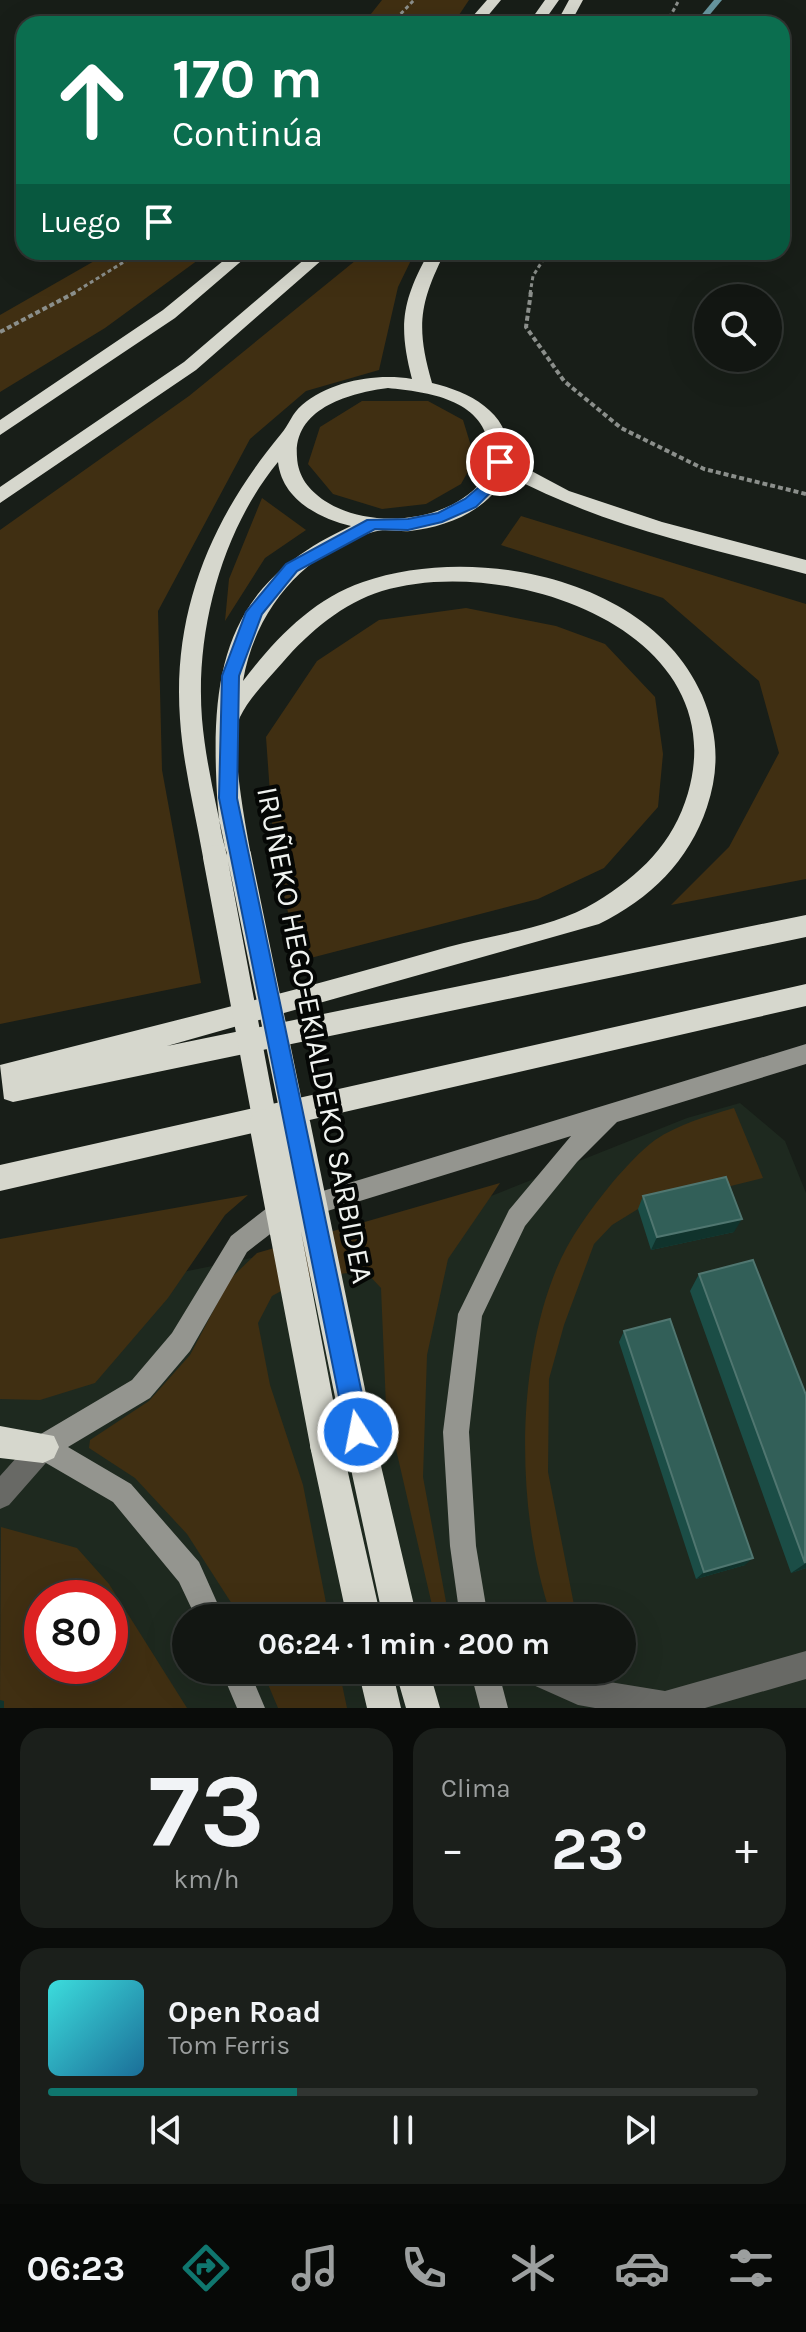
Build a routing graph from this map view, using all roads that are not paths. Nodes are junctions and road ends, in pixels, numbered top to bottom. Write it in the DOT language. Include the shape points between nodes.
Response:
graph roads {
  1 [pos="494,0"];
  2 [pos="480,16"];
  3 [pos="234,260"];
  4 [pos="314,260"];
  5 [pos="433,260"];
  6 [pos="423,385"];
  7 [pos="0,429"];
  8 [pos="286,439"];
  9 [pos="500,462"];
  10 [pos="0,496"];
  11 [pos="372,524"];
  12 [pos="806,567"];
  13 [pos="228,717"];
  14 [pos="227,856"];
  15 [pos="806,926"];
  16 [pos="806,995"];
  17 [pos="806,1054"];
  18 [pos="0,1077"];
  19 [pos="0,1092"];
  20 [pos="611,1113"];
  21 [pos="0,1178"];
  22 [pos="0,1442"];
  23 [pos="43,1447"];
  24 [pos="0,1496"];
  25 [pos="204,1604"];
  26 [pos="361,1604"];
  27 [pos="397,1604"];
  28 [pos="472,1604"];
  29 [pos="806,1665"];
  30 [pos="241,1684"];
  31 [pos="378,1684"];
  32 [pos="416,1684"];
  33 [pos="488,1684"];
  34 [pos="563,1684"];
  35 [pos="251,1708"];
  36 [pos="384,1708"];
  37 [pos="423,1708"];
  38 [pos="494,1708"];
  1 -- 2 [label="highway"];
  3 -- 7 [label="highway" via="169,314"];
  4 -- 10 [label="highway" via="190,366"];
  5 -- 6 [label="highway" via="410,309 411,344"];
  6 -- 8 [label="highway" via="388,382 323,399 300,417"];
  6 -- 9 [label="highway" via="474,406 491,422 500,442"];
  8 -- 11 [label="highway" via="289,476 301,493 344,518"];
  8 -- 14 [label="highway, IRUÑEKO HEGO-EKIALDEKO SARBIDEA" via="226,524 203,585 191,717"];
  9 -- 11 [label="highway" via="491,484 471,503 442,517"];
  9 -- 12 [label="highway" via="562,496 657,528"];
  11 -- 13 [label="highway, IRUÑEKO HEGO-EKIALDEKO SARBIDEA" via="292,568 254,612 230,676"];
  13 -- 14 [label="highway, IRUÑEKO HEGO-EKIALDEKO SARBIDEA"];
  13 -- 18 [label="highway" via="302,626 346,597 394,580 432,575 522,580 599,607 633,625 664,652 693,694 705,738 705,774 690,827 659,868 598,914 373,981"];
  14 -- 26 [label="highway, IRUÑEKO HEGO-EKIALDEKO SARBIDEA, bridge" via="326,1446"];
  14 -- 27 [label="highway, IRUÑEKO HEGO-EKIALDEKO SARBIDEA, bridge"];
  15 -- 19 [label="highway"];
  16 -- 21 [label="highway"];
  17 -- 20 [label="street"];
  20 -- 23 [label="street" via="275,1216 239,1244 181,1342 141,1389"];
  20 -- 28 [label="street" via="517,1218 470,1314 456,1432"];
  22 -- 23 [label="highway"];
  23 -- 24 [label="lane"];
  23 -- 25 [label="street" via="122,1493 189,1572"];
  29 -- 34 [label="lane" via="665,1705"];
  30 -- 35 [label="street"];
  31 -- 36 [label="highway"];
  32 -- 37 [label="highway"];
  33 -- 38 [label="street"];
}
